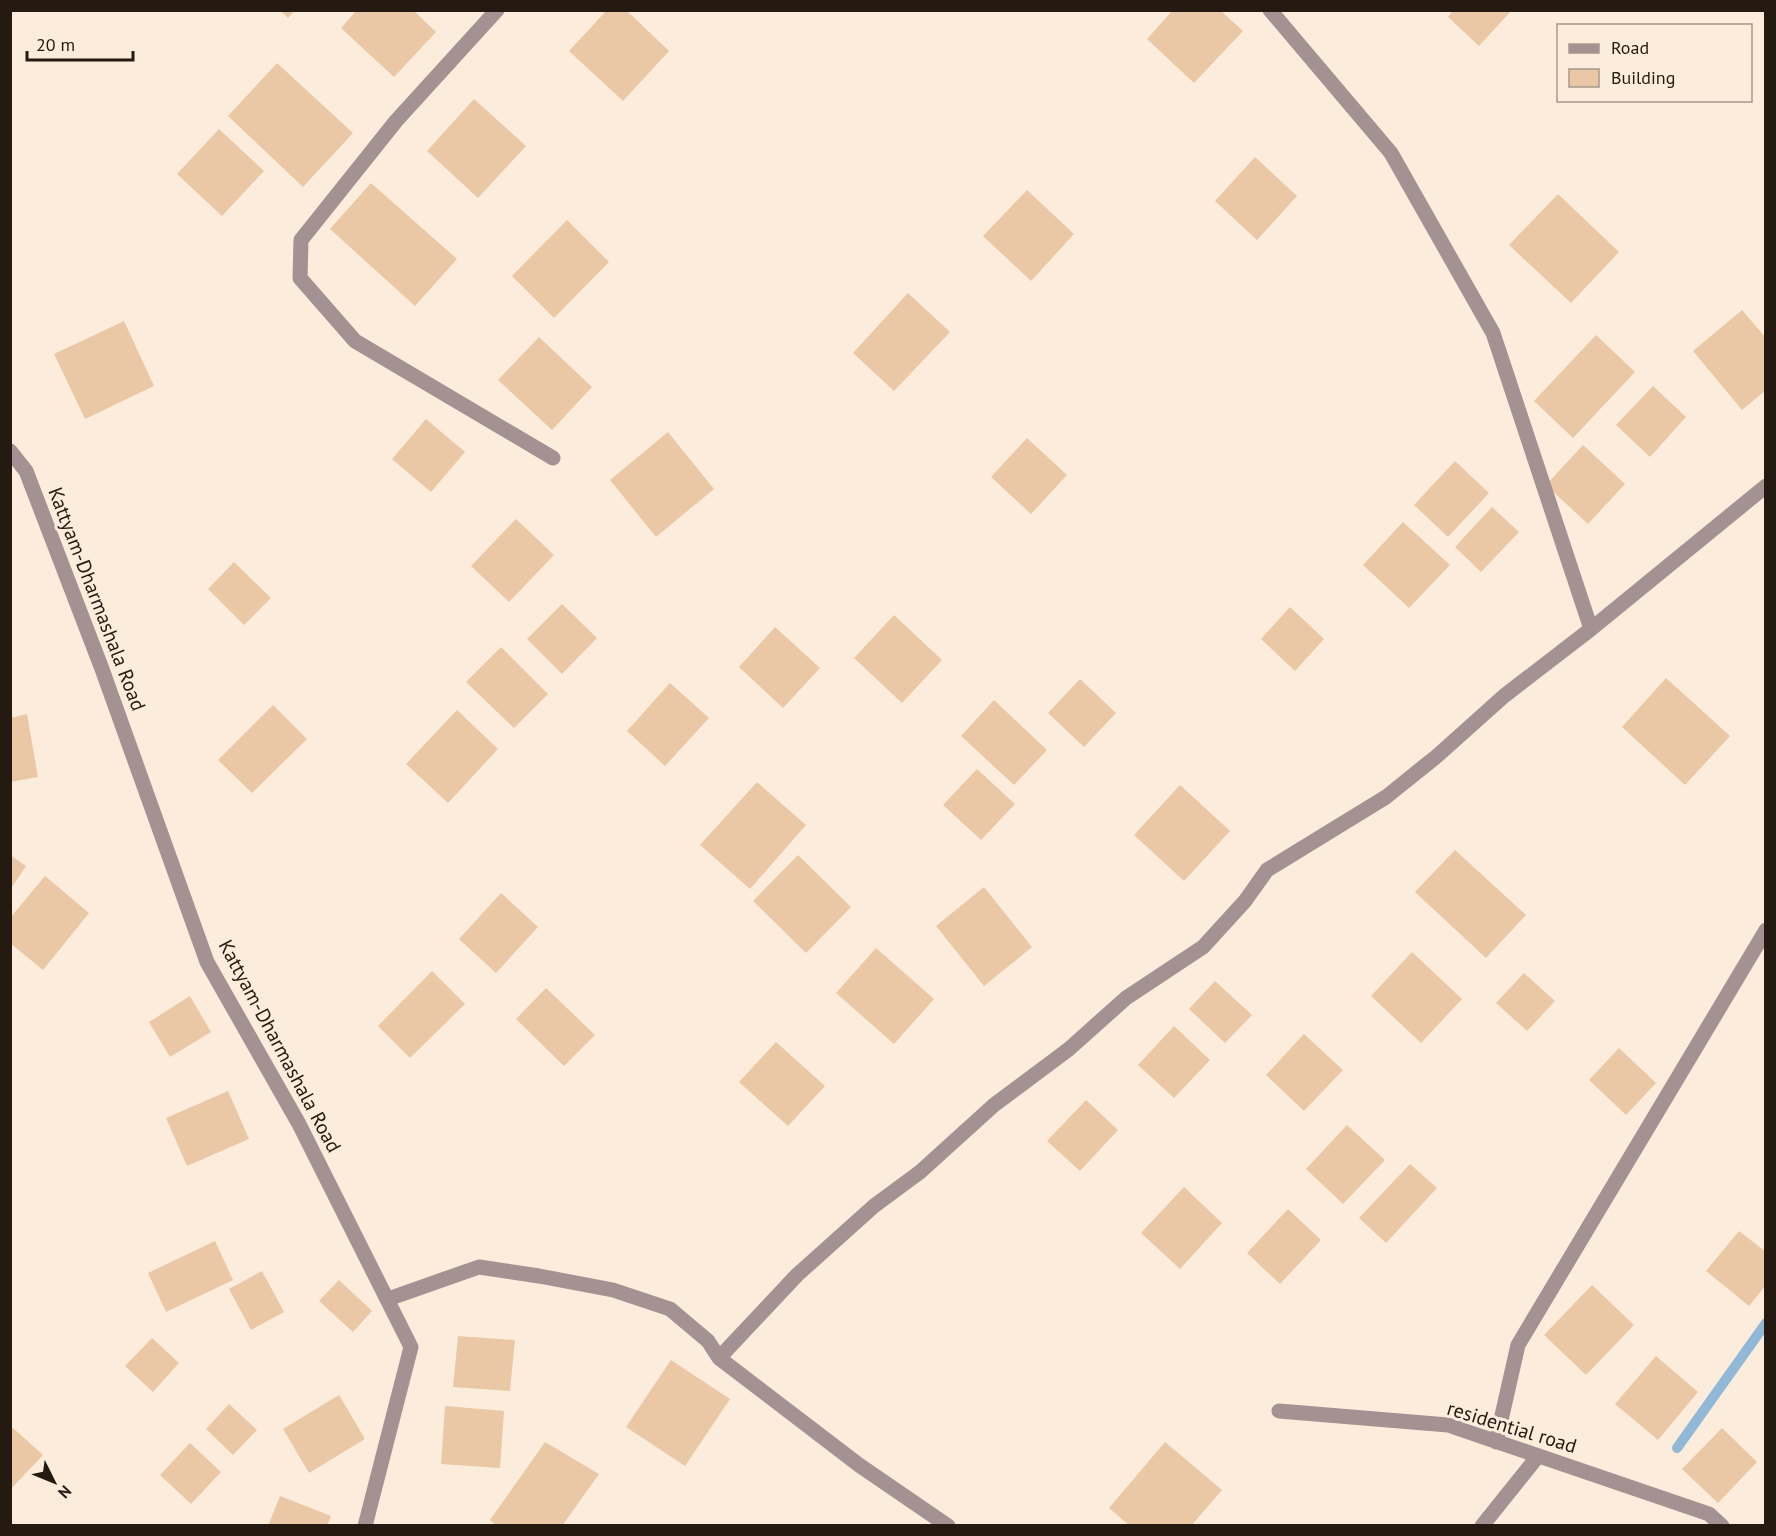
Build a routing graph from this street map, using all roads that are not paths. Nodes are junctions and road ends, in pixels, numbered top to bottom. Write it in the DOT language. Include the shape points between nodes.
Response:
graph roads {
  1 [pos="497,10"];
  2 [pos="1270,10"];
  3 [pos="10,451"];
  4 [pos="553,458"];
  5 [pos="1766,486"];
  6 [pos="1591,629"];
  7 [pos="1766,930"];
  8 [pos="388,1299"];
  9 [pos="719,1358"];
  10 [pos="1279,1411"];
  11 [pos="1496,1442"];
  12 [pos="1538,1456"];
  13 [pos="365,1526"];
  14 [pos="948,1526"];
  15 [pos="1482,1526"];
  16 [pos="1722,1526"];
  1 -- 4 [label="street" via="396,121 301,240 300,278 355,341"];
  2 -- 6 [label="street" via="1391,153 1493,333"];
  3 -- 8 [label="street, Kattyam-Dharmashala Road" via="26,471 207,962 300,1124"];
  5 -- 6 [label="street"];
  6 -- 9 [label="street" via="1504,696 1386,797 1267,870 1203,947 1126,998 920,1172 874,1206 797,1275"];
  7 -- 11 [label="street" via="1518,1345"];
  8 -- 9 [label="street" via="479,1267 571,1282 613,1290 670,1309 708,1341"];
  8 -- 13 [label="street, Kattyam-Dharmashala Road" via="411,1347"];
  9 -- 14 [label="street" via="859,1465"];
  10 -- 11 [label="street, residential road" via="1448,1425"];
  11 -- 12 [label="street, residential road"];
  12 -- 15 [label="street"];
  12 -- 16 [label="street, residential road" via="1709,1514"];
}
